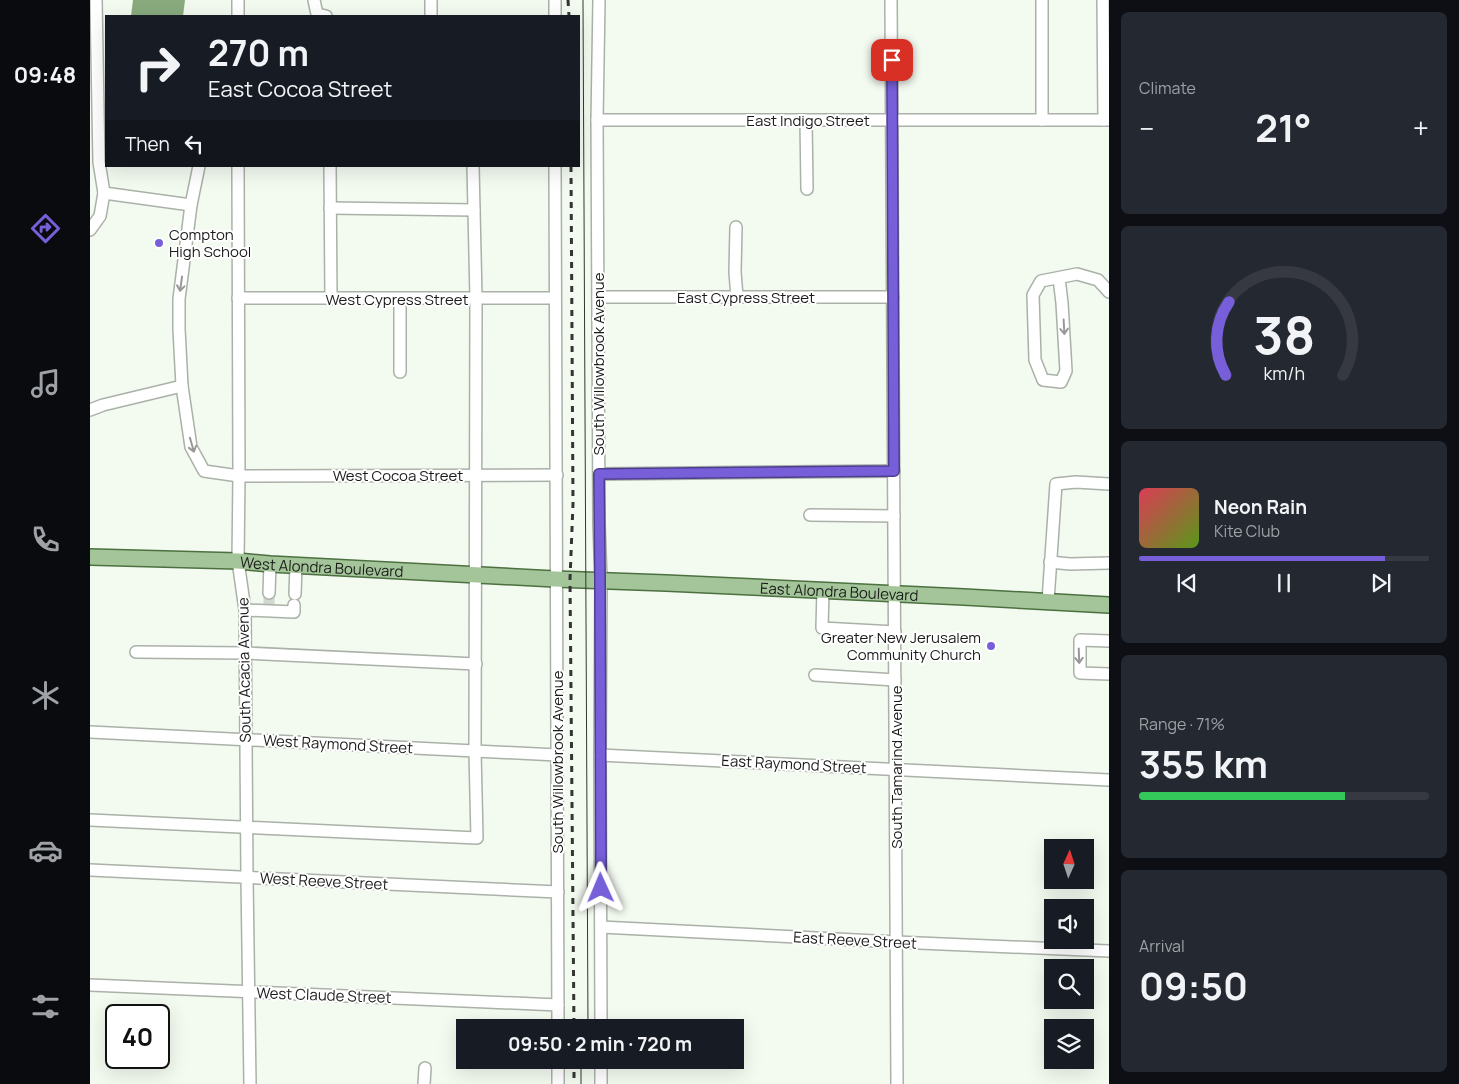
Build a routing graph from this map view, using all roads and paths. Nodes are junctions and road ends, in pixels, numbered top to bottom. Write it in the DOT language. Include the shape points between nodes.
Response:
graph roads {
  1 [pos="96,0"];
  2 [pos="238,0"];
  3 [pos="314,0"];
  4 [pos="431,0"];
  5 [pos="555,0"];
  6 [pos="598,0"];
  7 [pos="892,0"];
  8 [pos="1042,0"];
  9 [pos="1103,0"];
  10 [pos="238,15"];
  11 [pos="322,15"];
  12 [pos="431,15"];
  13 [pos="555,15"];
  14 [pos="597,120"];
  15 [pos="806,120"];
  16 [pos="892,120"];
  17 [pos="1042,120"];
  18 [pos="1106,120"];
  19 [pos="199,167"];
  20 [pos="238,167"];
  21 [pos="330,167"];
  22 [pos="473,167"];
  23 [pos="555,167"];
  24 [pos="807,189"];
  25 [pos="104,193"];
  26 [pos="191,206"];
  27 [pos="330,208"];
  28 [pos="474,210"];
  29 [pos="736,227"];
  30 [pos="90,230"];
  31 [pos="1059,278"];
  32 [pos="1109,292"];
  33 [pos="598,296"];
  34 [pos="737,297"];
  35 [pos="893,297"];
  36 [pos="238,298"];
  37 [pos="476,298"];
  38 [pos="555,298"];
  39 [pos="330,299"];
  40 [pos="400,299"];
  41 [pos="400,372"];
  42 [pos="182,386"];
  43 [pos="90,410"];
  44 [pos="894,471"];
  45 [pos="599,474"];
  46 [pos="475,475"];
  47 [pos="557,475"];
  48 [pos="240,476"];
  49 [pos="1109,484"];
  50 [pos="810,515"];
  51 [pos="894,516"];
  52 [pos="90,557"];
  53 [pos="238,561"];
  54 [pos="1050,562"];
  55 [pos="1109,563"];
  56 [pos="270,564"];
  57 [pos="296,565"];
  58 [pos="476,575"];
  59 [pos="563,579"];
  60 [pos="600,580"];
  61 [pos="824,590"];
  62 [pos="895,593"];
  63 [pos="1048,601"];
  64 [pos="269,603"];
  65 [pos="1109,605"];
  66 [pos="246,610"];
  67 [pos="895,632"];
  68 [pos="1109,641"];
  69 [pos="136,652"];
  70 [pos="246,653"];
  71 [pos="476,664"];
  72 [pos="1109,674"];
  73 [pos="814,675"];
  74 [pos="895,680"];
  75 [pos="90,732"];
  76 [pos="246,739"];
  77 [pos="475,751"];
  78 [pos="557,755"];
  79 [pos="600,755"];
  80 [pos="896,769"];
  81 [pos="1109,780"];
  82 [pos="90,820"];
  83 [pos="247,828"];
  84 [pos="90,870"];
  85 [pos="247,878"];
  86 [pos="558,892"];
  87 [pos="601,927"];
  88 [pos="896,942"];
  89 [pos="1109,951"];
  90 [pos="90,985"];
  91 [pos="249,992"];
  92 [pos="558,1005"];
  93 [pos="558,1019"];
  94 [pos="601,1019"];
  95 [pos="424,1068"];
  96 [pos="558,1069"];
  97 [pos="601,1069"];
  98 [pos="250,1084"];
  99 [pos="424,1084"];
  100 [pos="558,1084"];
  101 [pos="601,1084"];
  102 [pos="897,1084"];
  1 -- 25 [label="street" via="98,162"];
  2 -- 10 [label="street"];
  3 -- 11 [label="street" via="317,14"];
  4 -- 12 [label="street"];
  5 -- 13 [label="street"];
  6 -- 14 [label="street, South Willowbrook Avenue"];
  7 -- 16 [label="street, South Tamarind Avenue"];
  8 -- 17 [label="street"];
  9 -- 18 [label="street"];
  14 -- 15 [label="street, East Indigo Street"];
  14 -- 33 [label="street, South Willowbrook Avenue"];
  15 -- 16 [label="street, East Indigo Street"];
  15 -- 24 [label="street"];
  16 -- 17 [label="street, East Indigo Street"];
  16 -- 35 [label="street, South Tamarind Avenue"];
  17 -- 18 [label="street, East Indigo Street"];
  19 -- 26 [label="street"];
  20 -- 36 [label="street, South Acacia Avenue"];
  21 -- 27 [label="street"];
  22 -- 28 [label="street"];
  23 -- 38 [label="street, South Willowbrook Avenue"];
  25 -- 26 [label="street"];
  25 -- 30 [label="street" via="100,216"];
  26 -- 42 [label="street, one-way" via="179,299"];
  27 -- 28 [label="street"];
  27 -- 39 [label="street"];
  28 -- 37 [label="street"];
  29 -- 34 [label="street"];
  31 -- 31 [label="street, one-way" via="1066,370 1061,382 1043,380 1035,360 1033,295 1041,281"];
  31 -- 32 [label="street" via="1078,274 1098,280"];
  33 -- 34 [label="street, East Cypress Street"];
  33 -- 45 [label="street, South Willowbrook Avenue"];
  34 -- 35 [label="street, East Cypress Street"];
  35 -- 44 [label="street, South Tamarind Avenue"];
  36 -- 39 [label="street, West Cypress Street"];
  36 -- 48 [label="street, South Acacia Avenue"];
  37 -- 38 [label="street, West Cypress Street"];
  37 -- 40 [label="street, West Cypress Street"];
  37 -- 46 [label="street"];
  38 -- 47 [label="street, South Willowbrook Avenue"];
  39 -- 40 [label="street, West Cypress Street"];
  40 -- 41 [label="street"];
  42 -- 43 [label="street"];
  42 -- 48 [label="street, West Cocoa Street, one-way" via="191,447 204,472"];
  44 -- 45 [label="street"];
  44 -- 51 [label="street, South Tamarind Avenue"];
  45 -- 60 [label="street, South Willowbrook Avenue"];
  46 -- 47 [label="street, West Cocoa Street"];
  46 -- 48 [label="street, West Cocoa Street"];
  46 -- 58 [label="street"];
  47 -- 59 [label="street, South Willowbrook Avenue"];
  48 -- 53 [label="street, South Acacia Avenue"];
  49 -- 54 [label="street" via="1056,484"];
  50 -- 51 [label="street"];
  51 -- 62 [label="street, South Tamarind Avenue"];
  52 -- 53 [label="main road, West Alondra Boulevard"];
  53 -- 56 [label="main road, West Alondra Boulevard"];
  53 -- 66 [label="street, South Acacia Avenue"];
  54 -- 55 [label="street"];
  54 -- 63 [label="street"];
  56 -- 57 [label="main road, West Alondra Boulevard"];
  56 -- 64 [label="street"];
  57 -- 58 [label="main road, West Alondra Boulevard"];
  57 -- 64 [label="street" via="294,612"];
  58 -- 59 [label="main road, West Alondra Boulevard"];
  58 -- 71 [label="street"];
  59 -- 60 [label="main road, East Alondra Boulevard"];
  59 -- 78 [label="street, South Willowbrook Avenue"];
  60 -- 61 [label="main road, East Alondra Boulevard"];
  60 -- 79 [label="street, South Willowbrook Avenue"];
  61 -- 62 [label="main road, East Alondra Boulevard"];
  61 -- 67 [label="street" via="822,628"];
  62 -- 63 [label="main road, East Alondra Boulevard"];
  62 -- 67 [label="street, South Tamarind Avenue"];
  63 -- 65 [label="main road, East Alondra Boulevard"];
  64 -- 66 [label="street"];
  66 -- 70 [label="street, South Acacia Avenue"];
  67 -- 74 [label="street, South Tamarind Avenue"];
  68 -- 72 [label="street, one-way" via="1080,640 1079,653 1080,673"];
  69 -- 70 [label="street"];
  70 -- 71 [label="street"];
  70 -- 76 [label="street, South Acacia Avenue"];
  71 -- 77 [label="street"];
  73 -- 74 [label="street"];
  74 -- 80 [label="street, South Tamarind Avenue"];
  75 -- 76 [label="street, West Raymond Street"];
  76 -- 77 [label="street, West Raymond Street"];
  76 -- 83 [label="street, South Acacia Avenue"];
  77 -- 78 [label="street, West Raymond Street"];
  77 -- 83 [label="street" via="477,838"];
  78 -- 86 [label="street, South Willowbrook Avenue"];
  79 -- 80 [label="street, East Raymond Street"];
  79 -- 87 [label="street, South Willowbrook Avenue"];
  80 -- 81 [label="street, East Raymond Street"];
  80 -- 88 [label="street, South Tamarind Avenue"];
  82 -- 83 [label="street"];
  83 -- 85 [label="street, South Acacia Avenue"];
  84 -- 85 [label="street, West Reeve Street"];
  85 -- 86 [label="street, West Reeve Street"];
  85 -- 91 [label="street, South Acacia Avenue"];
  86 -- 92 [label="street, South Willowbrook Avenue"];
  87 -- 88 [label="street, East Reeve Street"];
  87 -- 94 [label="street, South Willowbrook Avenue"];
  88 -- 89 [label="street, East Reeve Street"];
  88 -- 102 [label="street, South Tamarind Avenue"];
  90 -- 91 [label="street, West Claude Street"];
  91 -- 92 [label="street, West Claude Street"];
  91 -- 98 [label="street, South Acacia Avenue"];
  92 -- 93 [label="street, South Willowbrook Avenue"];
  95 -- 99 [label="street"];
  96 -- 100 [label="street"];
  97 -- 101 [label="street"];
}
